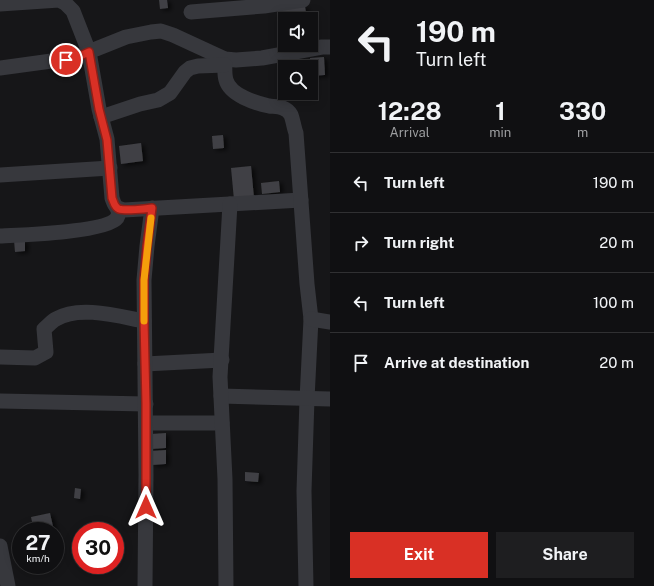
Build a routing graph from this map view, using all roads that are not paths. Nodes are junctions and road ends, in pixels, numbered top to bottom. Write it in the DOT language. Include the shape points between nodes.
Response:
graph roads {
  1 [pos="303,0"];
  2 [pos="0,4"];
  3 [pos="191,12"];
  4 [pos="330,47"];
  5 [pos="89,52"];
  6 [pos="225,62"];
  7 [pos="0,68"];
  8 [pos="101,117"];
  9 [pos="110,168"];
  10 [pos="0,175"];
  11 [pos="301,200"];
  12 [pos="230,204"];
  13 [pos="152,208"];
  14 [pos="118,209"];
  15 [pos="0,236"];
  16 [pos="311,319"];
  17 [pos="144,320"];
  18 [pos="330,322"];
  19 [pos="0,357"];
  20 [pos="222,360"];
  21 [pos="145,364"];
  22 [pos="221,396"];
  23 [pos="307,399"];
  24 [pos="330,399"];
  25 [pos="0,401"];
  26 [pos="146,404"];
  27 [pos="146,423"];
  28 [pos="222,423"];
  29 [pos="0,546"];
  30 [pos="8,586"];
  31 [pos="145,586"];
  32 [pos="226,586"];
  33 [pos="306,586"];
  1 -- 3 [label="street"];
  2 -- 5 [label="street" via="59,0 65,3 73,11"];
  4 -- 6 [label="street"];
  5 -- 6 [label="street" via="126,37 161,31"];
  5 -- 7 [label="street" via="66,60"];
  5 -- 8 [label="street"];
  6 -- 8 [label="street" via="190,68 170,93 158,100"];
  6 -- 11 [label="street" via="226,81 230,88 243,98 285,109 291,115 296,133"];
  8 -- 9 [label="street"];
  9 -- 10 [label="street"];
  9 -- 14 [label="street" via="112,198"];
  11 -- 12 [label="street"];
  11 -- 16 [label="street"];
  12 -- 13 [label="street"];
  12 -- 20 [label="street"];
  13 -- 14 [label="street"];
  13 -- 17 [label="street" via="144,280"];
  14 -- 15 [label="street" via="117,218 100,226 76,231"];
  16 -- 18 [label="street"];
  16 -- 23 [label="street"];
  17 -- 19 [label="street" via="109,314 68,314 56,319 44,329 46,352 42,355 35,358"];
  17 -- 21 [label="street"];
  20 -- 21 [label="street"];
  20 -- 22 [label="street"];
  21 -- 26 [label="street"];
  22 -- 23 [label="street"];
  22 -- 28 [label="street"];
  23 -- 24 [label="street"];
  23 -- 33 [label="street" via="304,491"];
  25 -- 26 [label="street"];
  26 -- 27 [label="street"];
  27 -- 28 [label="street"];
  27 -- 31 [label="street"];
  28 -- 32 [label="street"];
  29 -- 30 [label="street"];
}
